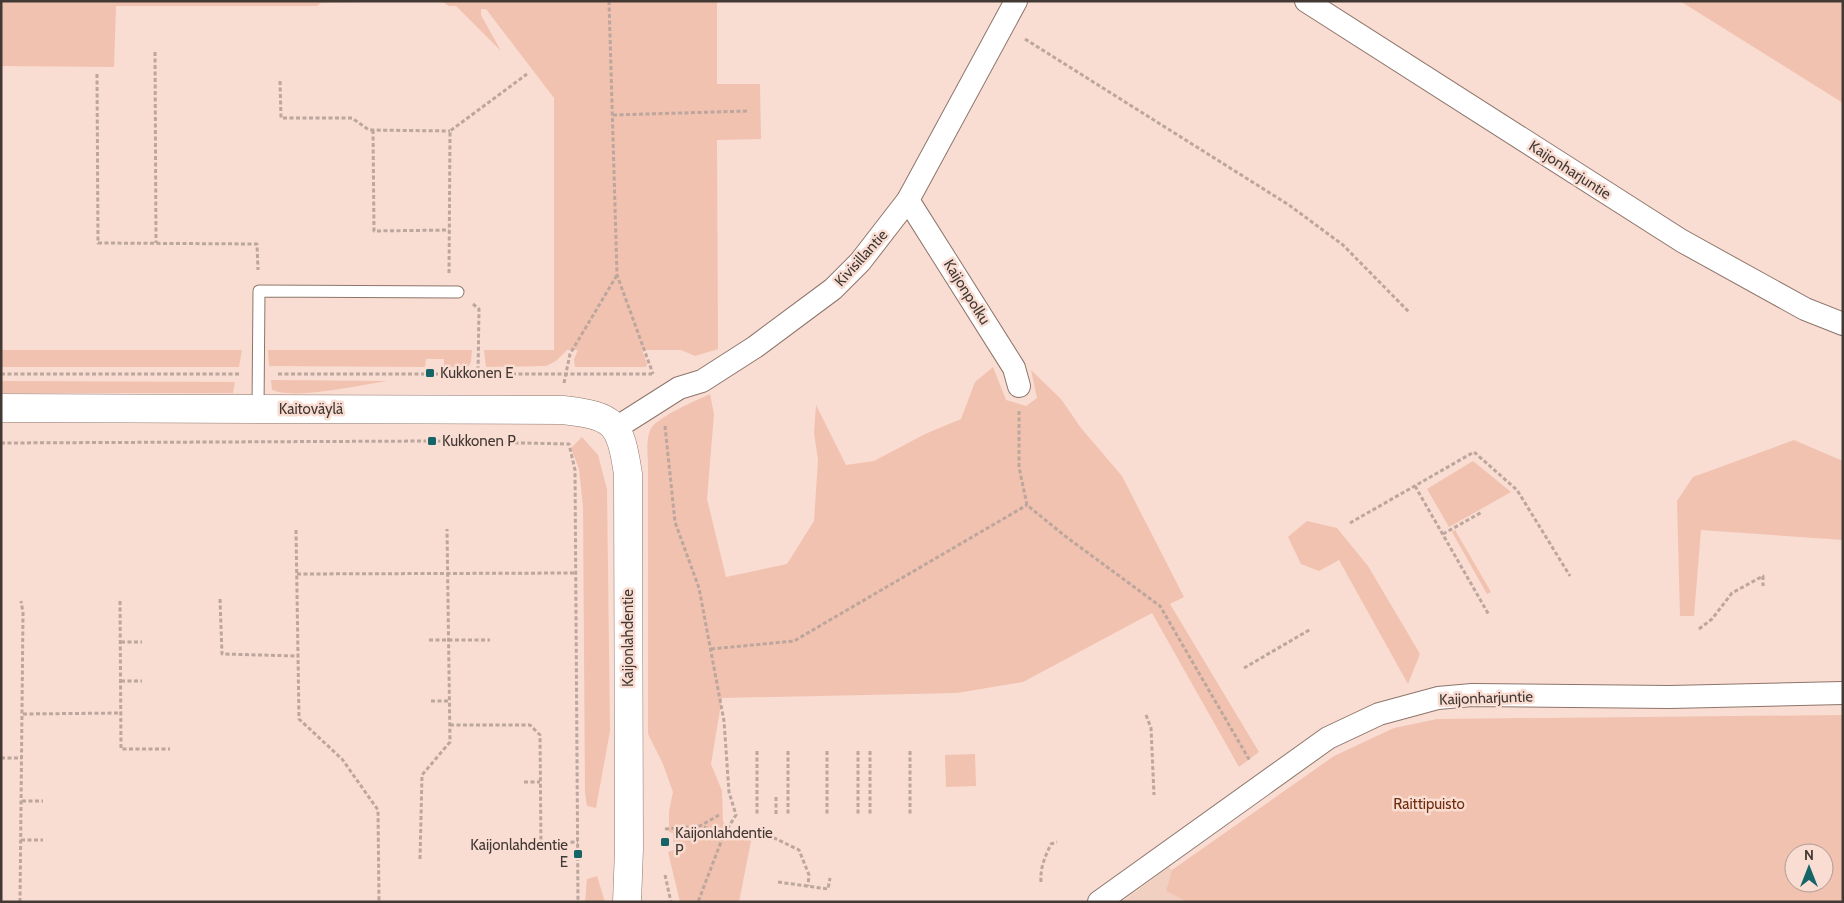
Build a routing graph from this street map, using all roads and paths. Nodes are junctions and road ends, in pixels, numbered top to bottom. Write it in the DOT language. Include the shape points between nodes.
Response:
graph roads {
  1 [pos="609,1"];
  2 [pos="1016,1"];
  3 [pos="1306,1"];
  4 [pos="1003,26"];
  5 [pos="155,52"];
  6 [pos="97,74"];
  7 [pos="527,74"];
  8 [pos="280,81"];
  9 [pos="748,111"];
  10 [pos="613,115"];
  11 [pos="373,130"];
  12 [pos="450,131"];
  13 [pos="908,200"];
  14 [pos="449,230"];
  15 [pos="156,243"];
  16 [pos="617,275"];
  17 [pos="259,291"];
  18 [pos="458,292"];
  19 [pos="1409,312"];
  20 [pos="1843,324"];
  21 [pos="1,374"];
  22 [pos="258,374"];
  23 [pos="478,374"];
  24 [pos="565,374"];
  25 [pos="653,374"];
  26 [pos="1019,386"];
  27 [pos="670,393"];
  28 [pos="1,408"];
  29 [pos="258,409"];
  30 [pos="616,428"];
  31 [pos="1,443"];
  32 [pos="1415,486"];
  33 [pos="1027,505"];
  34 [pos="1482,512"];
  35 [pos="1350,523"];
  36 [pos="447,529"];
  37 [pos="296,530"];
  38 [pos="1443,534"];
  39 [pos="448,573"];
  40 [pos="576,573"];
  41 [pos="297,574"];
  42 [pos="1570,576"];
  43 [pos="1763,586"];
  44 [pos="220,599"];
  45 [pos="21,601"];
  46 [pos="120,601"];
  47 [pos="1489,615"];
  48 [pos="1311,628"];
  49 [pos="1699,630"];
  50 [pos="429,640"];
  51 [pos="448,640"];
  52 [pos="490,640"];
  53 [pos="122,642"];
  54 [pos="142,642"];
  55 [pos="711,649"];
  56 [pos="298,656"];
  57 [pos="1244,668"];
  58 [pos="122,681"];
  59 [pos="142,681"];
  60 [pos="1843,693"];
  61 [pos="431,701"];
  62 [pos="449,701"];
  63 [pos="122,713"];
  64 [pos="23,714"];
  65 [pos="1146,715"];
  66 [pos="450,725"];
  67 [pos="170,749"];
  68 [pos="756,751"];
  69 [pos="788,751"];
  70 [pos="827,751"];
  71 [pos="858,751"];
  72 [pos="870,751"];
  73 [pos="910,751"];
  74 [pos="1,758"];
  75 [pos="22,758"];
  76 [pos="524,782"];
  77 [pos="540,782"];
  78 [pos="1263,784"];
  79 [pos="1154,795"];
  80 [pos="776,797"];
  81 [pos="22,802"];
  82 [pos="43,802"];
  83 [pos="718,815"];
  84 [pos="756,815"];
  85 [pos="776,815"];
  86 [pos="788,815"];
  87 [pos="827,815"];
  88 [pos="858,815"];
  89 [pos="870,815"];
  90 [pos="910,815"];
  91 [pos="700,826"];
  92 [pos="665,829"];
  93 [pos="724,834"];
  94 [pos="21,840"];
  95 [pos="43,840"];
  96 [pos="578,842"];
  97 [pos="1058,842"];
  98 [pos="525,843"];
  99 [pos="541,843"];
  100 [pos="629,849"];
  101 [pos="541,850"];
  102 [pos="420,859"];
  103 [pos="665,875"];
  104 [pos="830,878"];
  105 [pos="778,882"];
  106 [pos="1040,882"];
  107 [pos="808,886"];
  108 [pos="20,902"];
  109 [pos="379,902"];
  110 [pos="578,902"];
  111 [pos="627,902"];
  112 [pos="644,902"];
  113 [pos="671,902"];
  114 [pos="698,902"];
  115 [pos="1099,902"];
  1 -- 10 [label="path"];
  2 -- 4 [label="street, Kivisillantie"];
  3 -- 20 [label="street, Kaijonharjuntie" via="1682,241 1805,309"];
  4 -- 13 [label="street, Kivisillantie"];
  4 -- 19 [label="path" via="1289,206 1343,245"];
  5 -- 15 [label="path"];
  6 -- 15 [label="path" via="98,243"];
  7 -- 12 [label="path"];
  8 -- 11 [label="path" via="281,118 352,118"];
  9 -- 10 [label="path"];
  10 -- 16 [label="path"];
  11 -- 12 [label="path"];
  11 -- 14 [label="path" via="374,231"];
  12 -- 14 [label="path"];
  13 -- 26 [label="street, Kaijonpolku" via="1014,368"];
  13 -- 27 [label="street, Kivisillantie" via="866,256 833,289 723,368 702,381"];
  14 -- 18 [label="path" via="448,275"];
  15 -- 17 [label="path" via="257,244"];
  16 -- 24 [label="path" via="570,354"];
  16 -- 25 [label="path"];
  17 -- 18 [label="lane"];
  17 -- 22 [label="lane"];
  18 -- 23 [label="path" via="479,309"];
  21 -- 22 [label="path"];
  22 -- 23 [label="path"];
  22 -- 29 [label="lane"];
  23 -- 24 [label="path"];
  24 -- 25 [label="path"];
  25 -- 27 [label="path"];
  25 -- 27 [label="path"];
  26 -- 33 [label="path" via="1019,467"];
  27 -- 30 [label="street, Kivisillantie"];
  27 -- 55 [label="path" via="675,522 699,588"];
  28 -- 29 [label="street, Kaitoväylä"];
  29 -- 30 [label="street, Kaitoväylä" via="563,410 596,414"];
  30 -- 100 [label="street, Kaijonlahdentie" via="624,446 628,474"];
  31 -- 40 [label="path" via="432,441 569,444 575,470"];
  32 -- 35 [label="path"];
  32 -- 38 [label="path"];
  32 -- 42 [label="path" via="1474,452 1517,490"];
  33 -- 55 [label="path" via="794,640"];
  33 -- 78 [label="path" via="1160,606"];
  34 -- 38 [label="path"];
  36 -- 39 [label="path"];
  37 -- 41 [label="path"];
  38 -- 47 [label="path"];
  39 -- 40 [label="path"];
  39 -- 41 [label="path"];
  39 -- 51 [label="path"];
  40 -- 96 [label="path"];
  41 -- 56 [label="path"];
  43 -- 49 [label="path" via="1763,576 1732,593"];
  44 -- 56 [label="path" via="222,654"];
  45 -- 64 [label="path"];
  46 -- 53 [label="path"];
  48 -- 57 [label="path"];
  50 -- 51 [label="path"];
  51 -- 52 [label="path"];
  51 -- 62 [label="path"];
  53 -- 54 [label="path"];
  53 -- 58 [label="path"];
  55 -- 93 [label="path" via="724,720 729,792 736,815"];
  56 -- 109 [label="path" via="299,719 342,759 378,810"];
  58 -- 59 [label="path"];
  58 -- 63 [label="path"];
  60 -- 78 [label="street, Kaijonharjuntie" via="1670,697 1472,695 1438,698 1380,714 1328,738"];
  61 -- 62 [label="path"];
  62 -- 66 [label="path"];
  63 -- 64 [label="path"];
  63 -- 67 [label="path" via="121,749"];
  64 -- 75 [label="path"];
  65 -- 79 [label="path" via="1151,728"];
  66 -- 77 [label="path" via="530,725 540,735"];
  66 -- 102 [label="path" via="450,742 422,775"];
  68 -- 84 [label="path"];
  69 -- 86 [label="path"];
  70 -- 87 [label="path"];
  71 -- 88 [label="path"];
  72 -- 89 [label="path"];
  73 -- 90 [label="path"];
  74 -- 75 [label="path"];
  75 -- 81 [label="path"];
  76 -- 77 [label="path"];
  77 -- 99 [label="path"];
  78 -- 115 [label="street, Kaijonharjuntie"];
  80 -- 85 [label="path"];
  81 -- 82 [label="path"];
  81 -- 94 [label="path"];
  83 -- 91 [label="path"];
  91 -- 92 [label="path"];
  91 -- 93 [label="path"];
  93 -- 107 [label="path" via="766,834 799,850 809,875"];
  93 -- 114 [label="path"];
  94 -- 95 [label="path"];
  94 -- 108 [label="path"];
  96 -- 99 [label="path"];
  96 -- 110 [label="path"];
  97 -- 106 [label="path" via="1051,844 1044,857"];
  98 -- 99 [label="path"];
  99 -- 101 [label="path"];
  100 -- 111 [label="street, Kaijonlahdentie"];
  100 -- 112 [label="street, Kaijonlahdentie"];
  103 -- 113 [label="path"];
  104 -- 107 [label="path" via="828,889"];
  105 -- 107 [label="path"];
}
